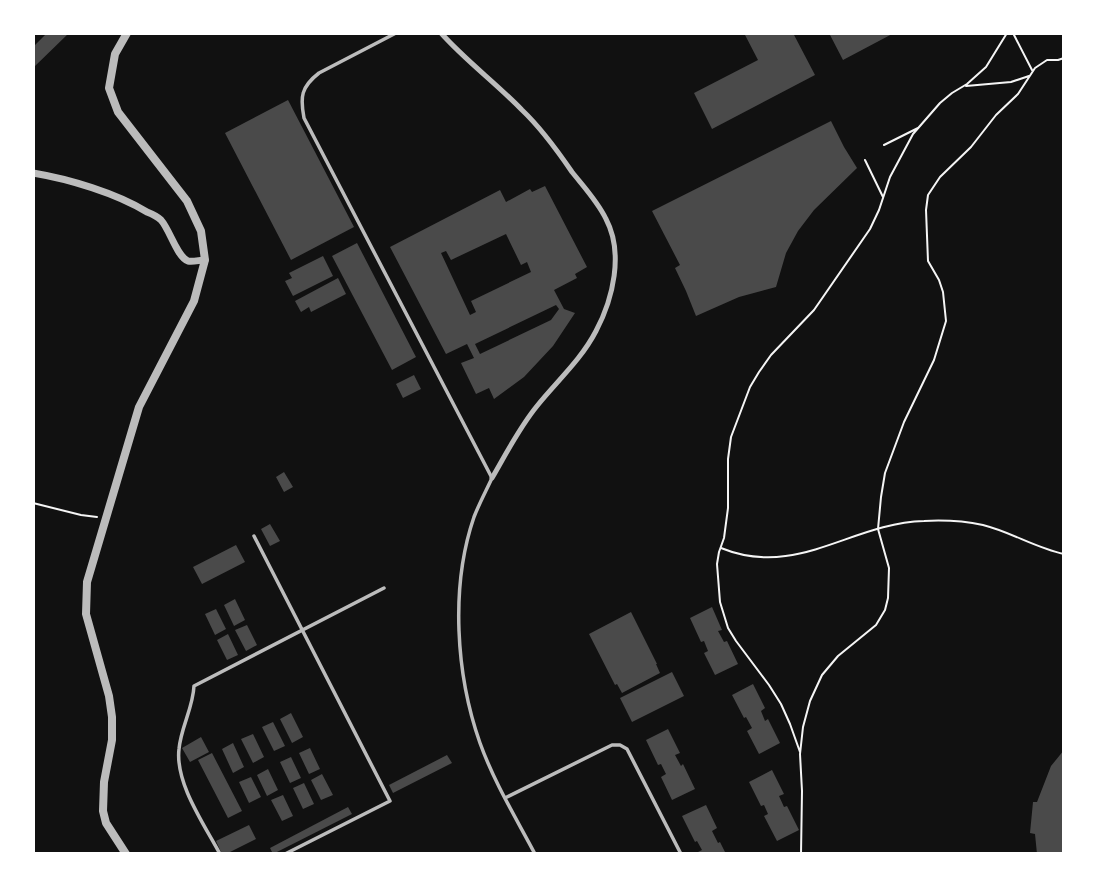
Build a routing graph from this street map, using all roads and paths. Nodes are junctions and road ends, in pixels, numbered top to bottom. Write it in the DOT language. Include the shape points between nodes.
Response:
graph roads {
  1 [pos="128,33"];
  2 [pos="396,33"];
  3 [pos="441,33"];
  4 [pos="1007,33"];
  5 [pos="1013,33"];
  6 [pos="1064,58"];
  7 [pos="1033,71"];
  8 [pos="1030,76"];
  9 [pos="964,86"];
  10 [pos="918,128"];
  11 [pos="884,145"];
  12 [pos="865,160"];
  13 [pos="33,173"];
  14 [pos="883,197"];
  15 [pos="205,260"];
  16 [pos="492,478"];
  17 [pos="33,503"];
  18 [pos="106,518"];
  19 [pos="878,528"];
  20 [pos="254,536"];
  21 [pos="720,548"];
  22 [pos="1064,554"];
  23 [pos="384,588"];
  24 [pos="303,629"];
  25 [pos="800,754"];
  26 [pos="505,798"];
  27 [pos="126,854"];
  28 [pos="220,854"];
  29 [pos="285,854"];
  30 [pos="535,854"];
  31 [pos="681,854"];
  32 [pos="801,854"];
  1 -- 15 [label="street" via="115,54 109,88 118,112 187,201 201,231"];
  2 -- 16 [label="lane" via="310,79 301,102 304,118"];
  3 -- 16 [label="street" via="552,145 601,210 614,245 614,282 597,330 534,409"];
  4 -- 9 [label="path" via="986,67"];
  5 -- 7 [label="path"];
  6 -- 7 [label="path" via="1044,61"];
  7 -- 8 [label="path"];
  8 -- 9 [label="path"];
  8 -- 19 [label="path" via="928,195 928,261 943,292 946,321 885,473"];
  9 -- 10 [label="path" via="940,103"];
  10 -- 11 [label="path"];
  10 -- 14 [label="path"];
  12 -- 14 [label="path"];
  13 -- 15 [label="street" via="136,205 161,220 181,256 189,261"];
  14 -- 21 [label="path" via="870,229 845,267 750,387 731,437 728,508"];
  15 -- 18 [label="street" via="194,300 139,407"];
  16 -- 26 [label="lane" via="467,543 459,621 468,706"];
  17 -- 18 [label="path"];
  18 -- 27 [label="street" via="87,582 86,614 112,717 103,811"];
  19 -- 21 [label="path" via="828,547 782,557 735,554"];
  19 -- 22 [label="path" via="923,521 983,526"];
  19 -- 25 [label="path" via="889,568 885,610 876,625 822,675 810,701"];
  20 -- 24 [label="lane"];
  21 -- 25 [label="path" via="718,590 728,628 781,704"];
  23 -- 24 [label="lane"];
  24 -- 28 [label="lane" via="194,686 180,742 181,780"];
  24 -- 29 [label="lane" via="390,801"];
  25 -- 32 [label="path"];
  26 -- 30 [label="lane"];
  26 -- 31 [label="lane" via="620,745 628,749"];
}
